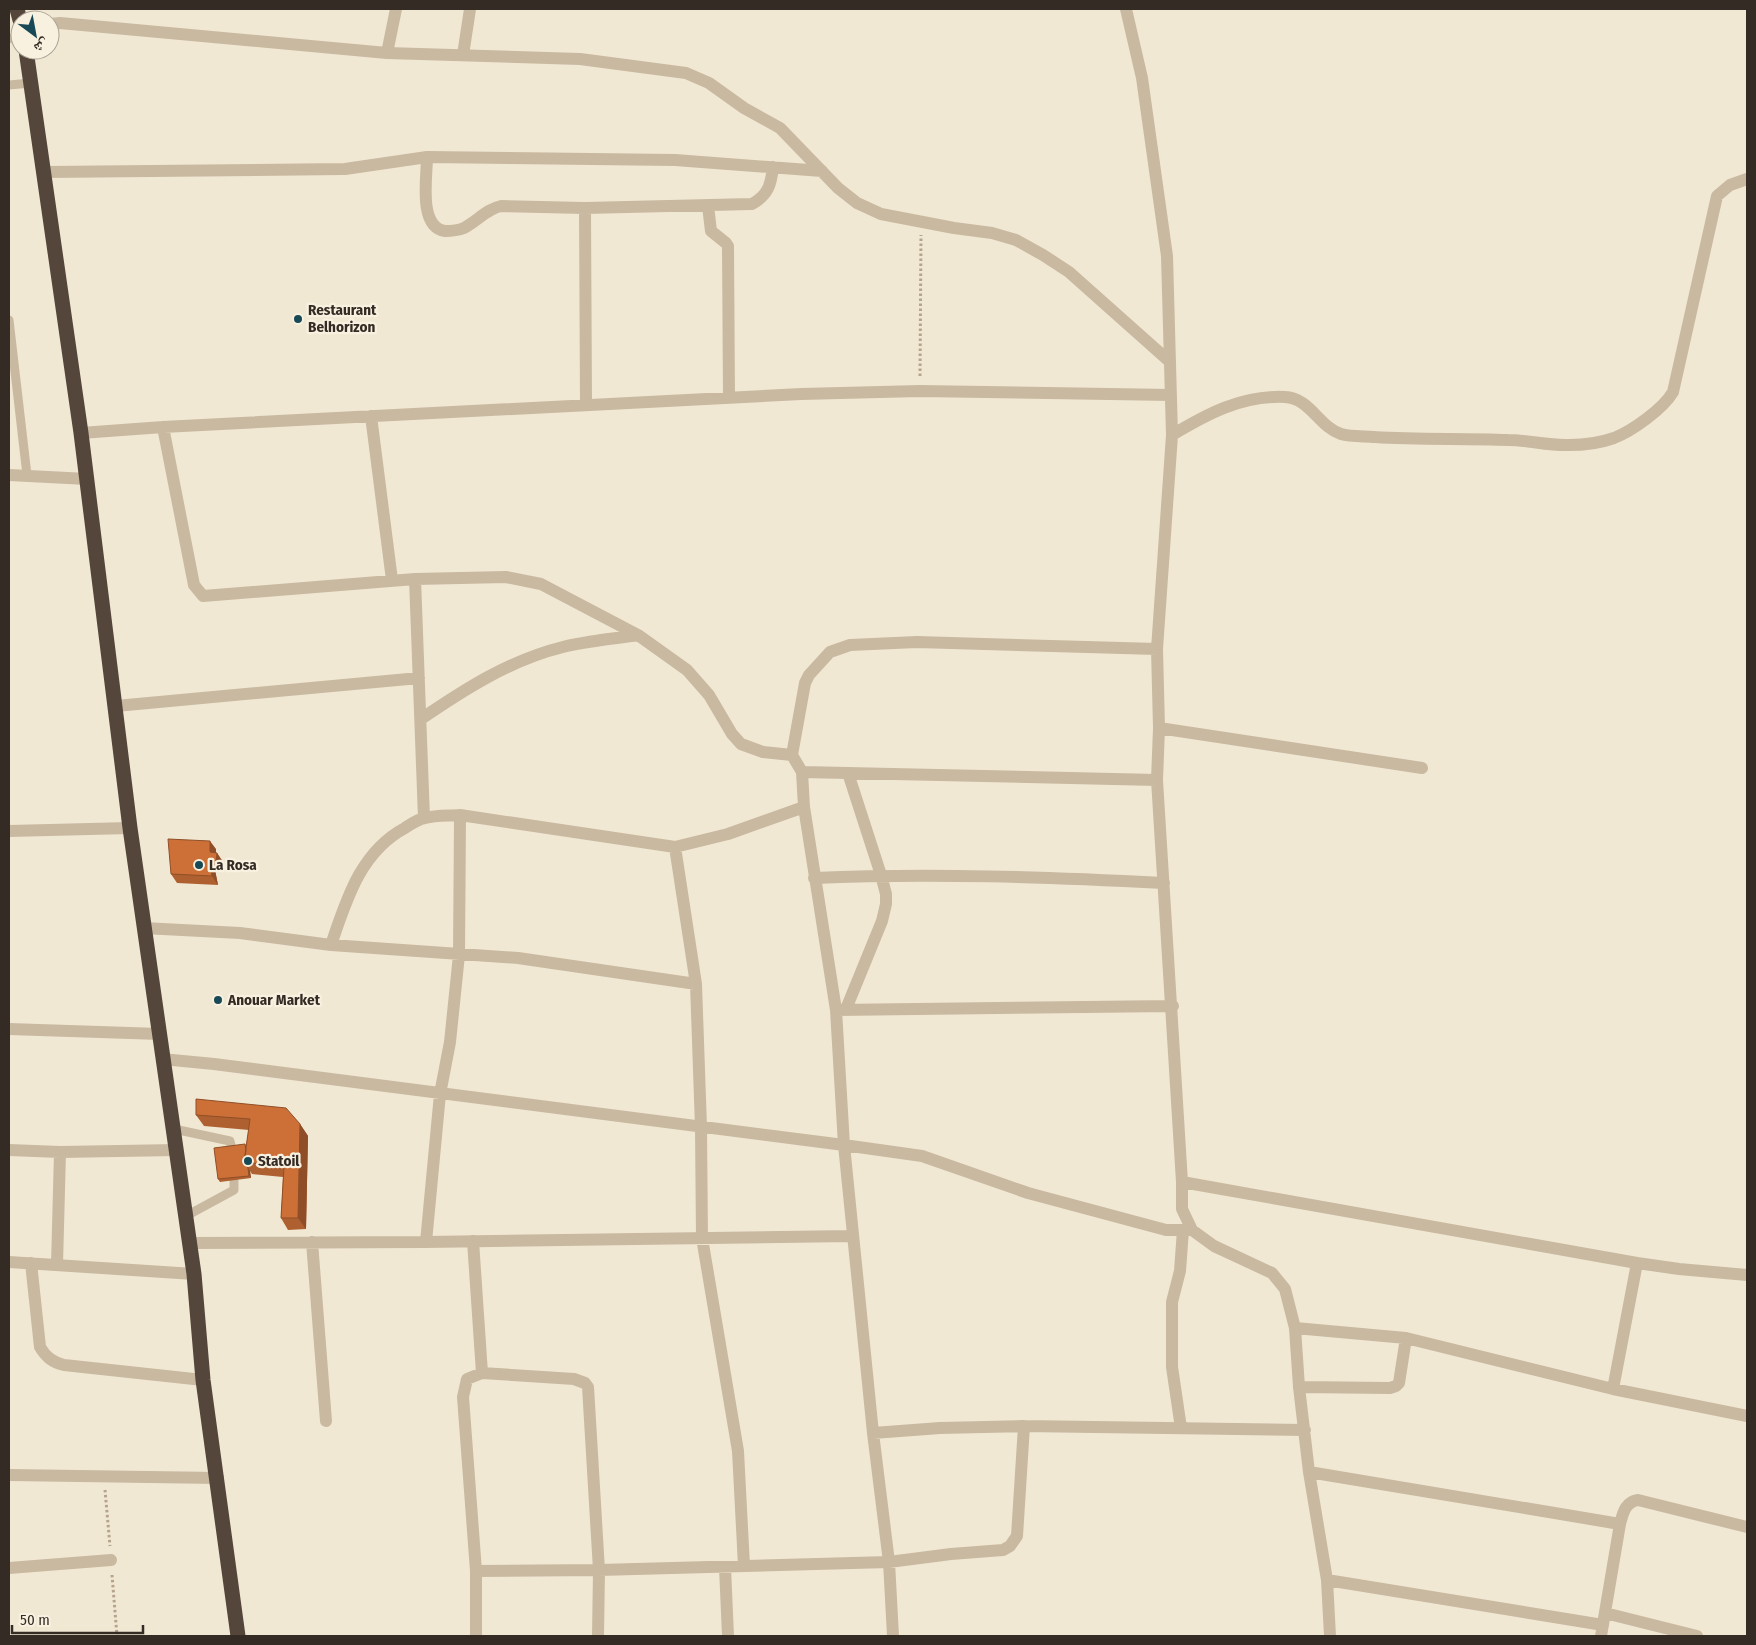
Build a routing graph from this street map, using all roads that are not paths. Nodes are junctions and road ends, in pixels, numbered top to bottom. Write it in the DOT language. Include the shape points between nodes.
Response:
graph roads {
  1 [pos="396,9"];
  2 [pos="470,9"];
  3 [pos="1126,9"];
  4 [pos="60,23"];
  5 [pos="387,53"];
  6 [pos="464,55"];
  7 [pos="28,60"];
  8 [pos="31,83"];
  9 [pos="9,85"];
  10 [pos="427,158"];
  11 [pos="773,168"];
  12 [pos="822,171"];
  13 [pos="45,172"];
  14 [pos="1747,179"];
  15 [pos="708,206"];
  16 [pos="585,208"];
  17 [pos="9,320"];
  18 [pos="1169,361"];
  19 [pos="1172,395"];
  20 [pos="729,398"];
  21 [pos="586,405"];
  22 [pos="371,416"];
  23 [pos="163,427"];
  24 [pos="82,433"];
  25 [pos="1172,435"];
  26 [pos="9,475"];
  27 [pos="27,476"];
  28 [pos="87,479"];
  29 [pos="415,579"];
  30 [pos="392,580"];
  31 [pos="638,635"];
  32 [pos="1157,649"];
  33 [pos="419,678"];
  34 [pos="116,706"];
  35 [pos="421,719"];
  36 [pos="1158,728"];
  37 [pos="792,755"];
  38 [pos="1422,768"];
  39 [pos="802,772"];
  40 [pos="848,773"];
  41 [pos="1157,780"];
  42 [pos="804,807"];
  43 [pos="460,815"];
  44 [pos="424,818"];
  45 [pos="130,828"];
  46 [pos="9,831"];
  47 [pos="675,847"];
  48 [pos="881,875"];
  49 [pos="814,878"];
  50 [pos="1164,883"];
  51 [pos="143,928"];
  52 [pos="331,946"];
  53 [pos="460,954"];
  54 [pos="696,984"];
  55 [pos="1173,1006"];
  56 [pos="841,1010"];
  57 [pos="9,1029"];
  58 [pos="160,1034"];
  59 [pos="162,1059"];
  60 [pos="440,1094"];
  61 [pos="701,1127"];
  62 [pos="174,1129"];
  63 [pos="844,1145"];
  64 [pos="232,1149"];
  65 [pos="9,1150"];
  66 [pos="177,1150"];
  67 [pos="60,1152"];
  68 [pos="234,1180"];
  69 [pos="1182,1182"];
  70 [pos="186,1216"];
  71 [pos="1188,1230"];
  72 [pos="852,1236"];
  73 [pos="702,1238"];
  74 [pos="474,1241"];
  75 [pos="312,1242"];
  76 [pos="426,1242"];
  77 [pos="190,1243"];
  78 [pos="9,1262"];
  79 [pos="31,1263"];
  80 [pos="1637,1263"];
  81 [pos="57,1265"];
  82 [pos="194,1274"];
  83 [pos="1747,1275"];
  84 [pos="1295,1328"];
  85 [pos="1406,1338"];
  86 [pos="482,1373"];
  87 [pos="203,1380"];
  88 [pos="1299,1388"];
  89 [pos="1613,1389"];
  90 [pos="1747,1416"];
  91 [pos="326,1421"];
  92 [pos="1024,1426"];
  93 [pos="1181,1428"];
  94 [pos="1305,1430"];
  95 [pos="873,1434"];
  96 [pos="1309,1472"];
  97 [pos="9,1474"];
  98 [pos="218,1478"];
  99 [pos="1620,1524"];
  100 [pos="1747,1526"];
  101 [pos="111,1560"];
  102 [pos="889,1562"];
  103 [pos="725,1566"];
  104 [pos="744,1566"];
  105 [pos="9,1568"];
  106 [pos="599,1570"];
  107 [pos="476,1571"];
  108 [pos="1327,1580"];
  109 [pos="1603,1625"];
  110 [pos="238,1636"];
  111 [pos="476,1636"];
  112 [pos="598,1636"];
  113 [pos="728,1636"];
  114 [pos="893,1636"];
  115 [pos="1330,1636"];
  116 [pos="1697,1636"];
  1 -- 5 [label="street"];
  2 -- 6 [label="street"];
  3 -- 18 [label="street" via="1142,78 1167,256"];
  4 -- 5 [label="street"];
  5 -- 6 [label="street"];
  6 -- 12 [label="street" via="580,58 686,73 780,128"];
  7 -- 8 [label="highway"];
  8 -- 9 [label="lane"];
  8 -- 13 [label="highway"];
  10 -- 11 [label="street" via="675,160"];
  10 -- 13 [label="street" via="345,169"];
  10 -- 16 [label="street" via="426,212 431,223 443,230 462,229 495,207"];
  11 -- 12 [label="street"];
  11 -- 15 [label="street" via="771,184 761,200 748,205"];
  12 -- 18 [label="street" via="857,203 881,214 1016,240 1076,278"];
  13 -- 24 [label="highway"];
  14 -- 25 [label="street" via="1730,185 1717,196 1669,400 1614,438 1567,446 1510,440 1341,434 1327,426 1308,406 1287,397 1227,406"];
  15 -- 16 [label="street"];
  15 -- 20 [label="street" via="712,230 728,246"];
  16 -- 21 [label="street"];
  17 -- 27 [label="lane"];
  18 -- 19 [label="street"];
  19 -- 20 [label="street" via="920,391"];
  19 -- 25 [label="street"];
  20 -- 21 [label="street"];
  21 -- 22 [label="street"];
  22 -- 23 [label="street"];
  22 -- 30 [label="street"];
  23 -- 24 [label="street"];
  23 -- 30 [label="street" via="194,584 203,596"];
  24 -- 28 [label="highway"];
  25 -- 32 [label="street"];
  26 -- 27 [label="street"];
  27 -- 28 [label="street"];
  28 -- 34 [label="highway"];
  29 -- 30 [label="street"];
  29 -- 31 [label="street" via="506,577 534,582"];
  29 -- 33 [label="street"];
  31 -- 35 [label="street" via="563,646 497,671"];
  31 -- 37 [label="street" via="687,670 709,694 740,744 763,752"];
  32 -- 36 [label="street"];
  32 -- 37 [label="street" via="917,642 850,645 830,652 809,675"];
  33 -- 34 [label="street"];
  33 -- 35 [label="street"];
  34 -- 45 [label="highway"];
  35 -- 44 [label="street"];
  36 -- 38 [label="street"];
  36 -- 41 [label="street"];
  37 -- 39 [label="street"];
  39 -- 40 [label="street"];
  39 -- 42 [label="street"];
  40 -- 41 [label="street"];
  40 -- 48 [label="street"];
  41 -- 50 [label="street"];
  42 -- 47 [label="street" via="728,834"];
  42 -- 49 [label="street"];
  43 -- 44 [label="street"];
  43 -- 47 [label="street"];
  43 -- 53 [label="street"];
  44 -- 52 [label="street" via="394,834 362,868"];
  45 -- 46 [label="street"];
  45 -- 51 [label="highway"];
  47 -- 54 [label="street"];
  48 -- 49 [label="street"];
  48 -- 50 [label="street" via="1030,876"];
  48 -- 56 [label="street" via="886,894 885,912"];
  49 -- 56 [label="street"];
  50 -- 55 [label="street"];
  51 -- 52 [label="street" via="240,933"];
  51 -- 58 [label="highway"];
  52 -- 53 [label="street"];
  53 -- 54 [label="street" via="518,958"];
  53 -- 60 [label="street" via="450,1042"];
  54 -- 61 [label="street"];
  55 -- 56 [label="street"];
  55 -- 69 [label="street"];
  56 -- 63 [label="street"];
  57 -- 58 [label="street"];
  58 -- 59 [label="highway"];
  59 -- 60 [label="street"];
  59 -- 62 [label="highway"];
  60 -- 61 [label="street"];
  60 -- 76 [label="street"];
  61 -- 63 [label="street"];
  61 -- 73 [label="street"];
  62 -- 64 [label="lane" via="230,1141"];
  62 -- 66 [label="highway"];
  63 -- 71 [label="street" via="922,1156 1028,1193 1166,1230"];
  63 -- 72 [label="street"];
  65 -- 67 [label="street"];
  66 -- 67 [label="street"];
  66 -- 70 [label="highway"];
  67 -- 81 [label="street"];
  68 -- 70 [label="lane" via="234,1190"];
  69 -- 71 [label="street" via="1182,1210"];
  69 -- 80 [label="street"];
  70 -- 77 [label="highway"];
  71 -- 84 [label="street" via="1272,1273 1285,1289"];
  71 -- 93 [label="street" via="1172,1302 1172,1367"];
  72 -- 73 [label="street"];
  72 -- 95 [label="street"];
  73 -- 74 [label="street"];
  73 -- 104 [label="street" via="738,1451"];
  74 -- 76 [label="street"];
  74 -- 86 [label="street"];
  75 -- 76 [label="street"];
  75 -- 77 [label="street"];
  75 -- 91 [label="street"];
  77 -- 82 [label="highway"];
  78 -- 79 [label="street"];
  79 -- 81 [label="street"];
  79 -- 87 [label="street" via="40,1347 45,1356 64,1365"];
  80 -- 83 [label="street"];
  80 -- 89 [label="street"];
  81 -- 82 [label="street"];
  82 -- 87 [label="highway"];
  84 -- 85 [label="street"];
  84 -- 88 [label="street"];
  85 -- 88 [label="street" via="1396,1386"];
  85 -- 89 [label="street"];
  86 -- 106 [label="street" via="574,1379 588,1387"];
  86 -- 107 [label="street" via="467,1379 463,1397"];
  87 -- 98 [label="highway"];
  88 -- 94 [label="street"];
  89 -- 90 [label="street"];
  92 -- 93 [label="street"];
  92 -- 95 [label="street"];
  92 -- 102 [label="street" via="1017,1536 1010,1546 996,1551"];
  93 -- 94 [label="street"];
  94 -- 96 [label="street"];
  95 -- 102 [label="street"];
  96 -- 99 [label="street"];
  96 -- 108 [label="street"];
  97 -- 98 [label="street"];
  98 -- 110 [label="highway"];
  99 -- 100 [label="street" via="1627,1505 1638,1500"];
  99 -- 109 [label="street"];
  101 -- 105 [label="street"];
  102 -- 104 [label="street"];
  102 -- 114 [label="street"];
  103 -- 104 [label="street"];
  103 -- 106 [label="street"];
  103 -- 113 [label="street"];
  106 -- 107 [label="street"];
  106 -- 112 [label="street"];
  107 -- 111 [label="street"];
  108 -- 109 [label="street"];
  108 -- 115 [label="street"];
  109 -- 116 [label="street"];
}
